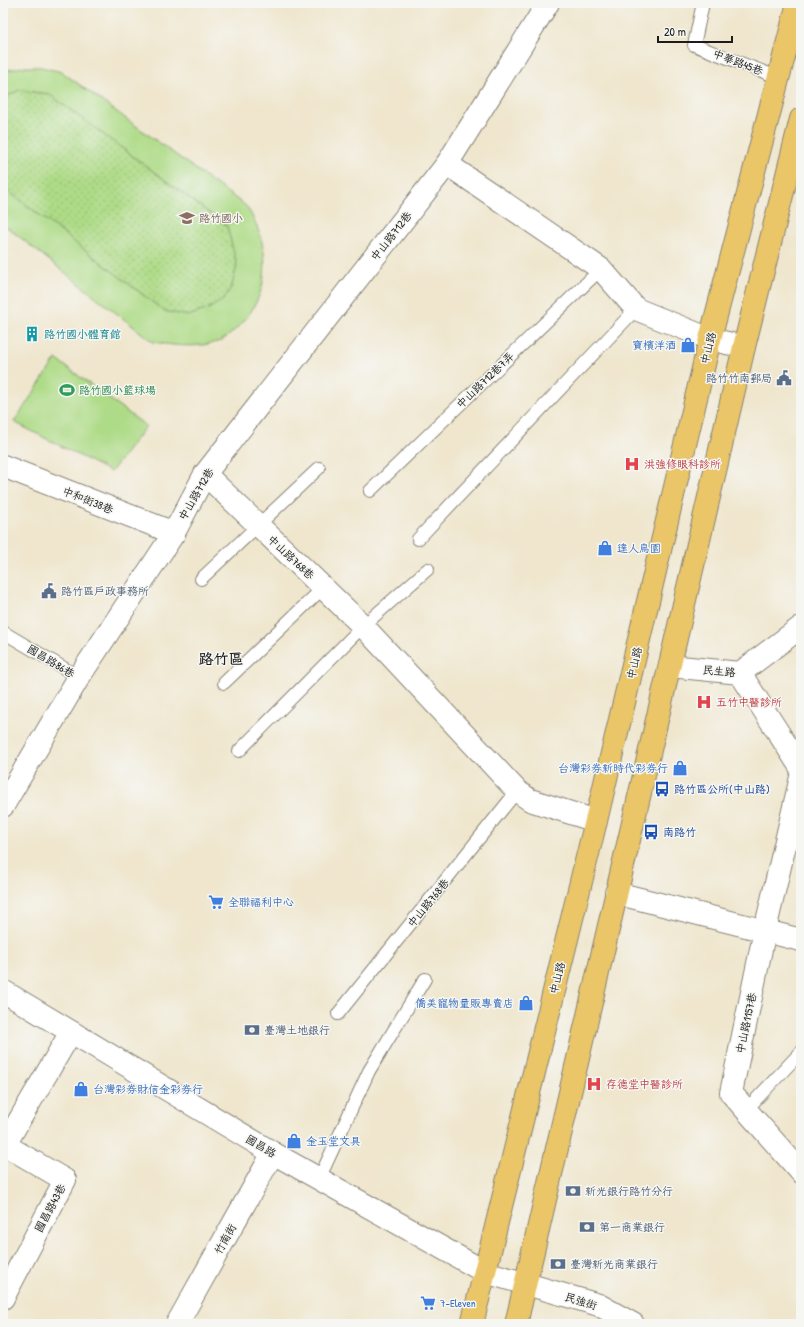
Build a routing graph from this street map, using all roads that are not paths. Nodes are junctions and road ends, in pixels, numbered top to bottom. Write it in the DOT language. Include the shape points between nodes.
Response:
graph roads {
  1 [pos="548,3"];
  2 [pos="702,3"];
  3 [pos="798,3"];
  4 [pos="777,77"];
  5 [pos="801,119"];
  6 [pos="447,164"];
  7 [pos="601,269"];
  8 [pos="636,309"];
  9 [pos="710,339"];
  10 [pos="744,347"];
  11 [pos="3,466"];
  12 [pos="319,468"];
  13 [pos="205,474"];
  14 [pos="370,491"];
  15 [pos="258,526"];
  16 [pos="174,533"];
  17 [pos="418,539"];
  18 [pos="428,569"];
  19 [pos="201,579"];
  20 [pos="324,587"];
  21 [pos="363,626"];
  22 [pos="801,628"];
  23 [pos="3,632"];
  24 [pos="670,666"];
  25 [pos="740,673"];
  26 [pos="78,677"];
  27 [pos="224,684"];
  28 [pos="239,751"];
  29 [pos="801,768"];
  30 [pos="801,777"];
  31 [pos="517,791"];
  32 [pos="3,806"];
  33 [pos="596,821"];
  34 [pos="616,893"];
  35 [pos="765,930"];
  36 [pos="801,940"];
  37 [pos="425,979"];
  38 [pos="3,991"];
  39 [pos="338,1014"];
  40 [pos="71,1032"];
  41 [pos="801,1052"];
  42 [pos="747,1110"];
  43 [pos="4,1146"];
  44 [pos="273,1153"];
  45 [pos="801,1172"];
  46 [pos="319,1179"];
  47 [pos="485,1272"];
  48 [pos="527,1285"];
  49 [pos="3,1298"];
  50 [pos="177,1324"];
  51 [pos="472,1324"];
  52 [pos="516,1324"];
  53 [pos="633,1324"];
  1 -- 6 [label="street, 中山路712巷"];
  2 -- 4 [label="lane, 中華路45巷" via="694,45"];
  3 -- 4 [label="main road, 中山路"];
  4 -- 9 [label="main road, 中山路"];
  5 -- 10 [label="main road"];
  6 -- 7 [label="street"];
  6 -- 13 [label="street, 中山路712巷"];
  7 -- 8 [label="street"];
  7 -- 14 [label="lane, 中山路712巷7弄"];
  8 -- 9 [label="street"];
  8 -- 17 [label="lane"];
  9 -- 10 [label="street"];
  9 -- 33 [label="main road, 中山路"];
  10 -- 24 [label="main road"];
  11 -- 16 [label="street, 中和街38巷"];
  12 -- 15 [label="lane, 中山路768巷"];
  13 -- 15 [label="street, 中山路768巷"];
  13 -- 16 [label="street, 中山路712巷"];
  15 -- 19 [label="lane, 中山路768巷"];
  15 -- 20 [label="street, 中山路768巷"];
  16 -- 26 [label="street, 中山路712巷"];
  18 -- 21 [label="lane"];
  20 -- 21 [label="street, 中山路768巷"];
  20 -- 27 [label="lane, 中山路768巷"];
  21 -- 28 [label="lane"];
  21 -- 31 [label="street, 中山路768巷"];
  22 -- 25 [label="street, 民生路"];
  23 -- 26 [label="lane, 國昌路86巷"];
  24 -- 25 [label="street, 民生路"];
  24 -- 34 [label="main road"];
  25 -- 29 [label="street"];
  26 -- 32 [label="street, 中山路712巷"];
  30 -- 35 [label="street, 中山路1157巷"];
  31 -- 33 [label="street, 中山路768巷" via="530,800"];
  31 -- 39 [label="lane, 中山路768巷"];
  33 -- 47 [label="main road, 中山路"];
  34 -- 35 [label="street"];
  34 -- 48 [label="main road"];
  35 -- 36 [label="street"];
  35 -- 42 [label="street, 中山路1157巷" via="731,1093"];
  37 -- 46 [label="lane" via="369,1071"];
  38 -- 40 [label="street, 國昌路"];
  40 -- 43 [label="street, 國昌路43巷"];
  40 -- 44 [label="street, 國昌路"];
  41 -- 42 [label="lane"];
  42 -- 45 [label="street, 中山路1157巷"];
  43 -- 49 [label="street, 國昌路43巷" via="65,1180"];
  44 -- 46 [label="street, 國昌路"];
  44 -- 50 [label="street, 竹南街"];
  46 -- 47 [label="street, 國昌路"];
  47 -- 48 [label="street, 國昌路"];
  47 -- 51 [label="main road, 中山路"];
  48 -- 52 [label="main road"];
  48 -- 53 [label="street, 民強街" via="599,1305"];
}
